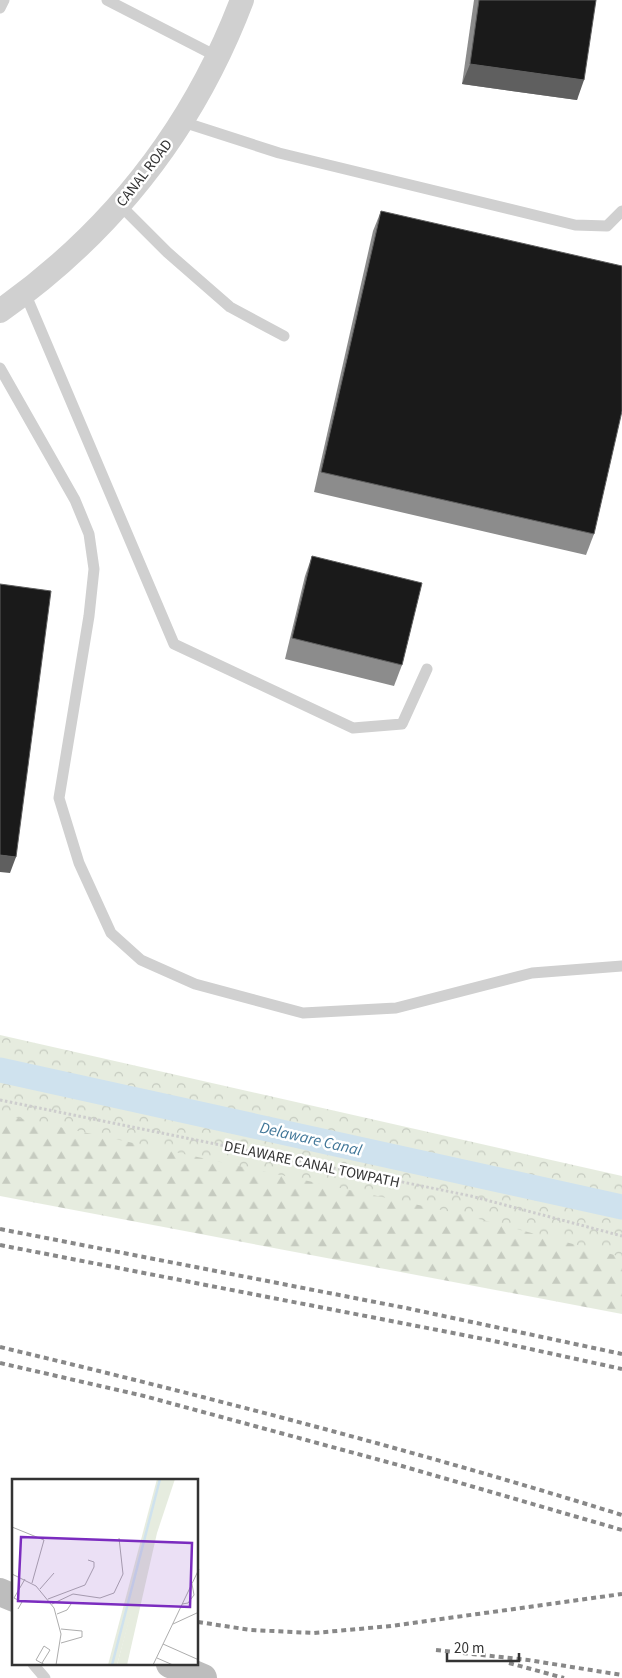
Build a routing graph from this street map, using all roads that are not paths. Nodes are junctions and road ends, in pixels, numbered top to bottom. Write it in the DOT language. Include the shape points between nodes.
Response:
graph roads {
  1 [pos="4,0"];
  2 [pos="107,0"];
  3 [pos="242,0"];
  4 [pos="0,8"];
  5 [pos="218,57"];
  6 [pos="183,122"];
  7 [pos="120,205"];
  8 [pos="622,211"];
  9 [pos="26,293"];
  10 [pos="0,312"];
  11 [pos="284,336"];
  12 [pos="0,368"];
  13 [pos="427,669"];
  14 [pos="622,966"];
  15 [pos="0,1592"];
  16 [pos="12,1597"];
  17 [pos="35,1666"];
  18 [pos="175,1666"];
  19 [pos="45,1678"];
  20 [pos="203,1678"];
  1 -- 4 [label="lane"];
  2 -- 5 [label="lane"];
  3 -- 5 [label="street, CANAL ROAD"];
  5 -- 6 [label="street, CANAL ROAD"];
  6 -- 7 [label="street, CANAL ROAD"];
  6 -- 8 [label="lane" via="279,153 575,225 607,226"];
  7 -- 9 [label="street, CANAL ROAD" via="84,243"];
  7 -- 11 [label="lane" via="167,252 230,307"];
  9 -- 10 [label="street, CANAL ROAD"];
  9 -- 13 [label="lane" via="174,644 353,728 402,724"];
  12 -- 14 [label="lane" via="75,500 90,534 94,569 89,616 59,798 79,864 112,933 141,960 195,984 303,1013 396,1008 532,973"];
  15 -- 16 [label="main road"];
  17 -- 19 [label="lane"];
  18 -- 20 [label="main road"];
}
